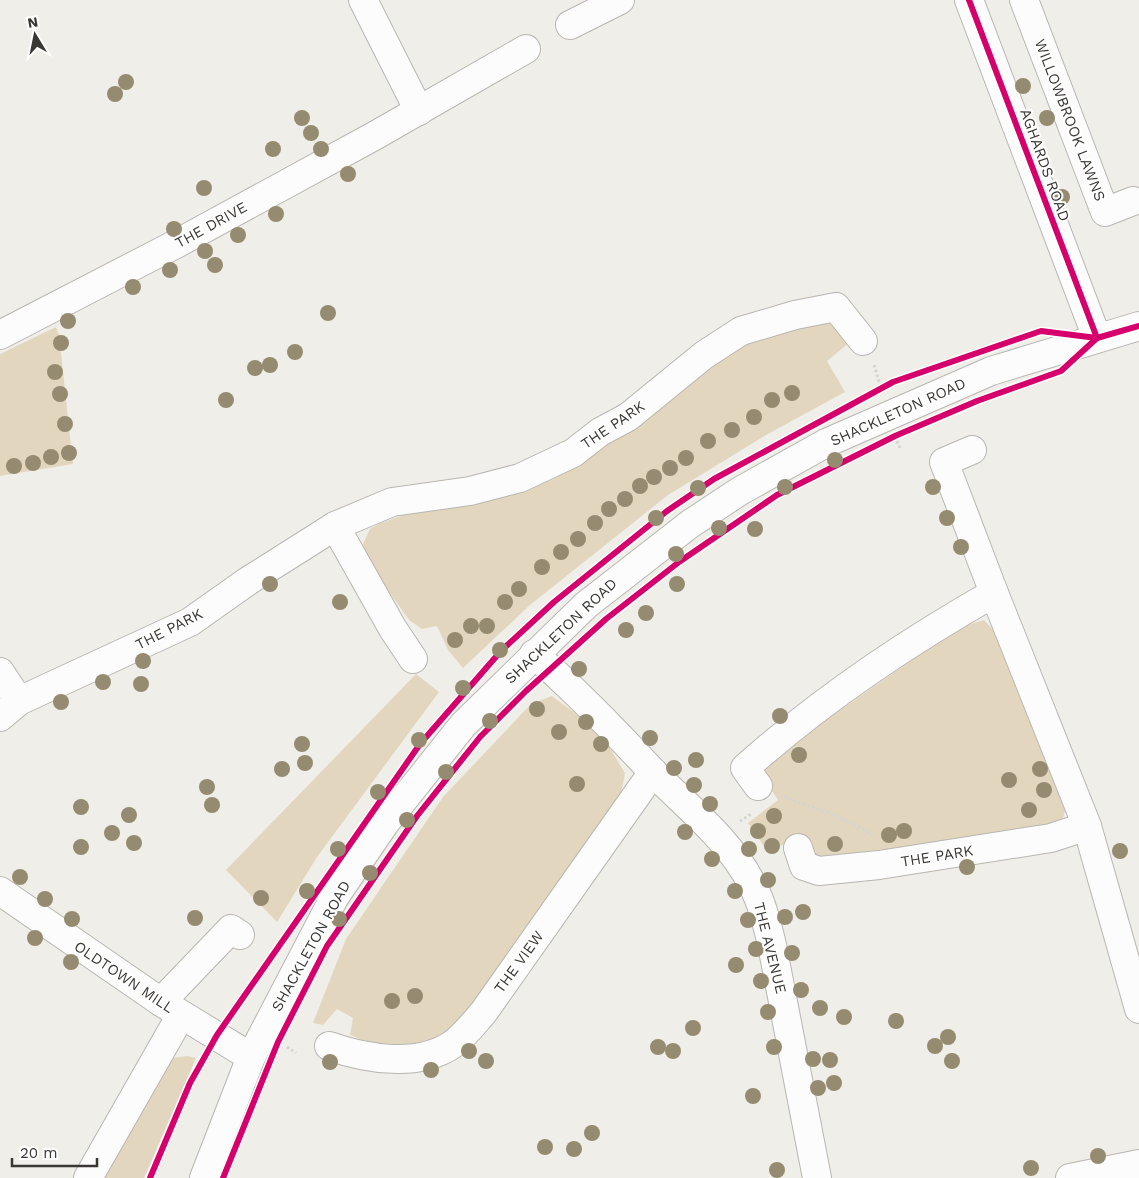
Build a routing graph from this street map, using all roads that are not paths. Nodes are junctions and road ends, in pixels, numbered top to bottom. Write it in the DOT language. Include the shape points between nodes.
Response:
graph roads {
  1 [pos="363,0"];
  2 [pos="620,0"];
  3 [pos="969,0"];
  4 [pos="1024,0"];
  5 [pos="570,26"];
  6 [pos="526,49"];
  7 [pos="419,111"];
  8 [pos="1134,201"];
  9 [pos="1139,326"];
  10 [pos="0,335"];
  11 [pos="1097,338"];
  12 [pos="863,340"];
  13 [pos="972,450"];
  14 [pos="335,526"];
  15 [pos="994,593"];
  16 [pos="534,654"];
  17 [pos="413,659"];
  18 [pos="0,672"];
  19 [pos="10,709"];
  20 [pos="654,772"];
  21 [pos="768,791"];
  22 [pos="1087,826"];
  23 [pos="798,848"];
  24 [pos="0,891"];
  25 [pos="235,932"];
  26 [pos="171,1008"];
  27 [pos="1139,1009"];
  28 [pos="329,1046"];
  29 [pos="251,1057"];
  30 [pos="1139,1164"];
  31 [pos="88,1178"];
  32 [pos="204,1178"];
  33 [pos="817,1178"];
  34 [pos="1070,1178"];
  1 -- 7 [label="street"];
  2 -- 5 [label="street"];
  3 -- 11 [label="street, AGHARDS ROAD"];
  4 -- 8 [label="street, WILLOWBROOK LAWNS" via="1105,212"];
  6 -- 7 [label="street, THE DRIVE"];
  7 -- 10 [label="street, THE DRIVE" via="165,250"];
  9 -- 11 [label="street, SHACKLETON ROAD"];
  11 -- 16 [label="street, SHACKLETON ROAD" via="991,371 783,465 690,524 613,582"];
  12 -- 14 [label="street, THE PARK" via="836,307 795,314 741,331 704,355 628,417 600,432 572,453 520,478 470,491 392,502"];
  13 -- 15 [label="street" via="944,462"];
  14 -- 17 [label="street"];
  14 -- 19 [label="street, THE PARK" via="190,622"];
  15 -- 21 [label="street" via="936,626 788,730 745,768"];
  15 -- 22 [label="street"];
  16 -- 20 [label="street, THE AVENUE" via="609,723"];
  16 -- 29 [label="street, SHACKLETON ROAD" via="463,725 385,823 334,898"];
  18 -- 19 [label="street, THE PARK"];
  20 -- 28 [label="street, THE VIEW" via="483,1013 454,1043 437,1052 401,1059 356,1054"];
  20 -- 33 [label="street, THE AVENUE" via="720,839 752,883 764,912"];
  22 -- 23 [label="street, THE PARK" via="1051,838 879,865 819,871 804,866"];
  22 -- 27 [label="street"];
  24 -- 26 [label="street, OLDTOWN MILL"];
  25 -- 26 [label="street"];
  26 -- 29 [label="street, OLDTOWN MILL"];
  26 -- 31 [label="street"];
  29 -- 32 [label="street, SHACKLETON ROAD"];
  30 -- 34 [label="street"];
}
